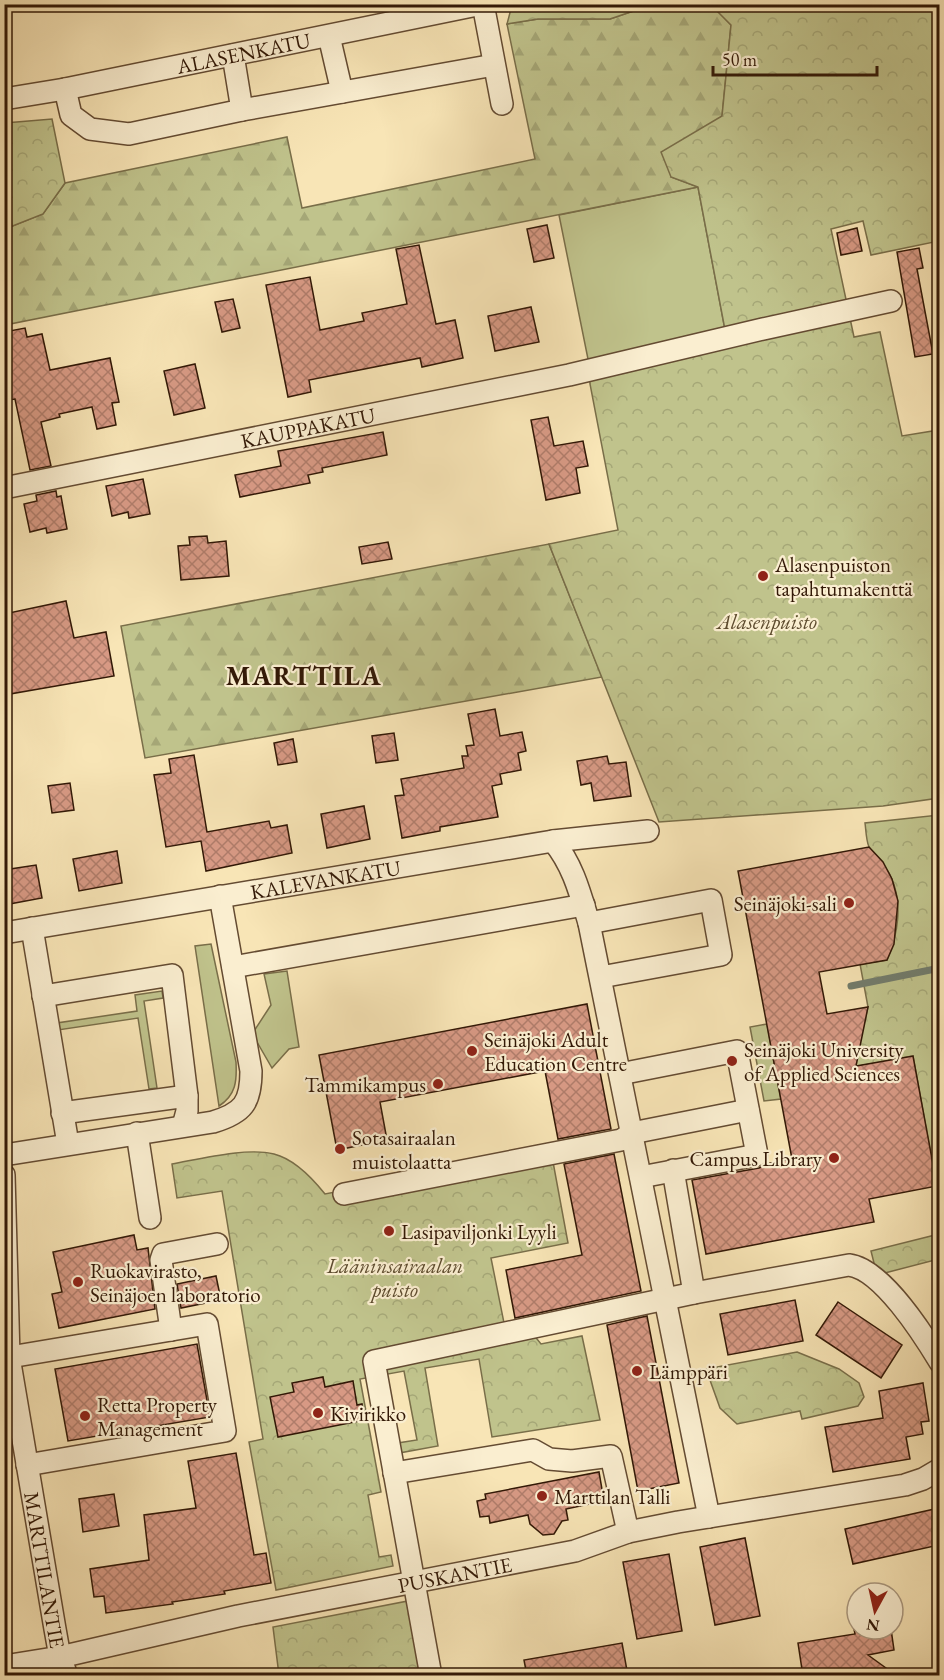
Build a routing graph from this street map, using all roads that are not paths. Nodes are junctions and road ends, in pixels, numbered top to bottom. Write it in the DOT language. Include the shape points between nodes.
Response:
graph roads {
  1 [pos="483,4"];
  2 [pos="329,36"];
  3 [pos="233,55"];
  4 [pos="494,65"];
  5 [pos="65,89"];
  6 [pos="342,93"];
  7 [pos="4,99"];
  8 [pos="502,104"];
  9 [pos="242,110"];
  10 [pos="891,301"];
  11 [pos="4,488"];
  12 [pos="648,831"];
  13 [pos="553,841"];
  14 [pos="220,896"];
  15 [pos="587,914"];
  16 [pos="32,928"];
  17 [pos="4,933"];
  18 [pos="233,967"];
  19 [pos="601,977"];
  20 [pos="43,996"];
  21 [pos="620,1074"];
  22 [pos="187,1096"];
  23 [pos="748,1110"];
  24 [pos="62,1113"];
  25 [pos="173,1128"];
  26 [pos="137,1133"];
  27 [pos="632,1133"];
  28 [pos="68,1144"];
  29 [pos="4,1155"];
  30 [pos="673,1170"];
  31 [pos="4,1175"];
  32 [pos="641,1177"];
  33 [pos="344,1194"];
  34 [pos="150,1218"];
  35 [pos="217,1244"];
  36 [pos="694,1293"];
  37 [pos="664,1301"];
  38 [pos="171,1330"];
  39 [pos="7,1357"];
  40 [pos="939,1362"];
  41 [pos="27,1465"];
  42 [pos="939,1469"];
  43 [pos="394,1473"];
  44 [pos="709,1517"];
  45 [pos="628,1532"];
  46 [pos="415,1582"];
  47 [pos="4,1666"];
  48 [pos="64,1666"];
  49 [pos="431,1676"];
  1 -- 2 [label="street, ALASENKATU"];
  1 -- 4 [label="street"];
  2 -- 3 [label="street, ALASENKATU"];
  2 -- 6 [label="street"];
  3 -- 5 [label="street, ALASENKATU"];
  3 -- 9 [label="street"];
  4 -- 6 [label="street"];
  4 -- 8 [label="street"];
  5 -- 7 [label="street, ALASENKATU"];
  5 -- 9 [label="street" via="71,115 90,129 129,134"];
  6 -- 9 [label="street"];
  10 -- 11 [label="street, KAUPPAKATU" via="613,366"];
  12 -- 13 [label="street, KALEVANKATU"];
  13 -- 14 [label="street, KALEVANKATU"];
  13 -- 15 [label="street" via="572,870"];
  14 -- 16 [label="street, KALEVANKATU"];
  14 -- 18 [label="street"];
  15 -- 18 [label="street"];
  15 -- 19 [label="street"];
  15 -- 19 [label="street" via="711,900 721,955"];
  16 -- 17 [label="street, KALEVANKATU"];
  16 -- 20 [label="street"];
  18 -- 25 [label="street" via="251,1071 246,1103 229,1117"];
  19 -- 21 [label="street"];
  20 -- 22 [label="street" via="172,975"];
  20 -- 24 [label="street"];
  21 -- 23 [label="street" via="737,1051"];
  21 -- 27 [label="street"];
  22 -- 24 [label="street"];
  22 -- 25 [label="street" via="187,1111"];
  23 -- 27 [label="street"];
  23 -- 30 [label="street" via="757,1155"];
  24 -- 28 [label="street"];
  25 -- 26 [label="street"];
  26 -- 28 [label="street"];
  26 -- 34 [label="street"];
  27 -- 32 [label="street"];
  27 -- 33 [label="street" via="621,1140"];
  28 -- 29 [label="street"];
  30 -- 32 [label="street"];
  30 -- 36 [label="street"];
  31 -- 39 [label="street, MARTTILANTIE"];
  32 -- 37 [label="street"];
  35 -- 38 [label="street" via="163,1254 160,1260"];
  36 -- 37 [label="street"];
  36 -- 40 [label="street" via="860,1266 877,1279 911,1318"];
  37 -- 43 [label="street" via="374,1361"];
  37 -- 44 [label="street"];
  38 -- 39 [label="street"];
  38 -- 41 [label="street" via="207,1324 225,1431"];
  39 -- 41 [label="street, MARTTILANTIE"];
  41 -- 48 [label="street, MARTTILANTIE"];
  42 -- 44 [label="street, PUSKANTIE" via="905,1485"];
  43 -- 45 [label="street" via="533,1449 549,1459 572,1461 611,1456"];
  43 -- 46 [label="street"];
  44 -- 45 [label="street, PUSKANTIE"];
  45 -- 46 [label="street, PUSKANTIE" via="575,1551"];
  46 -- 48 [label="street, PUSKANTIE" via="238,1616"];
  46 -- 49 [label="street"];
  47 -- 48 [label="street, PUSKANTIE"];
}
